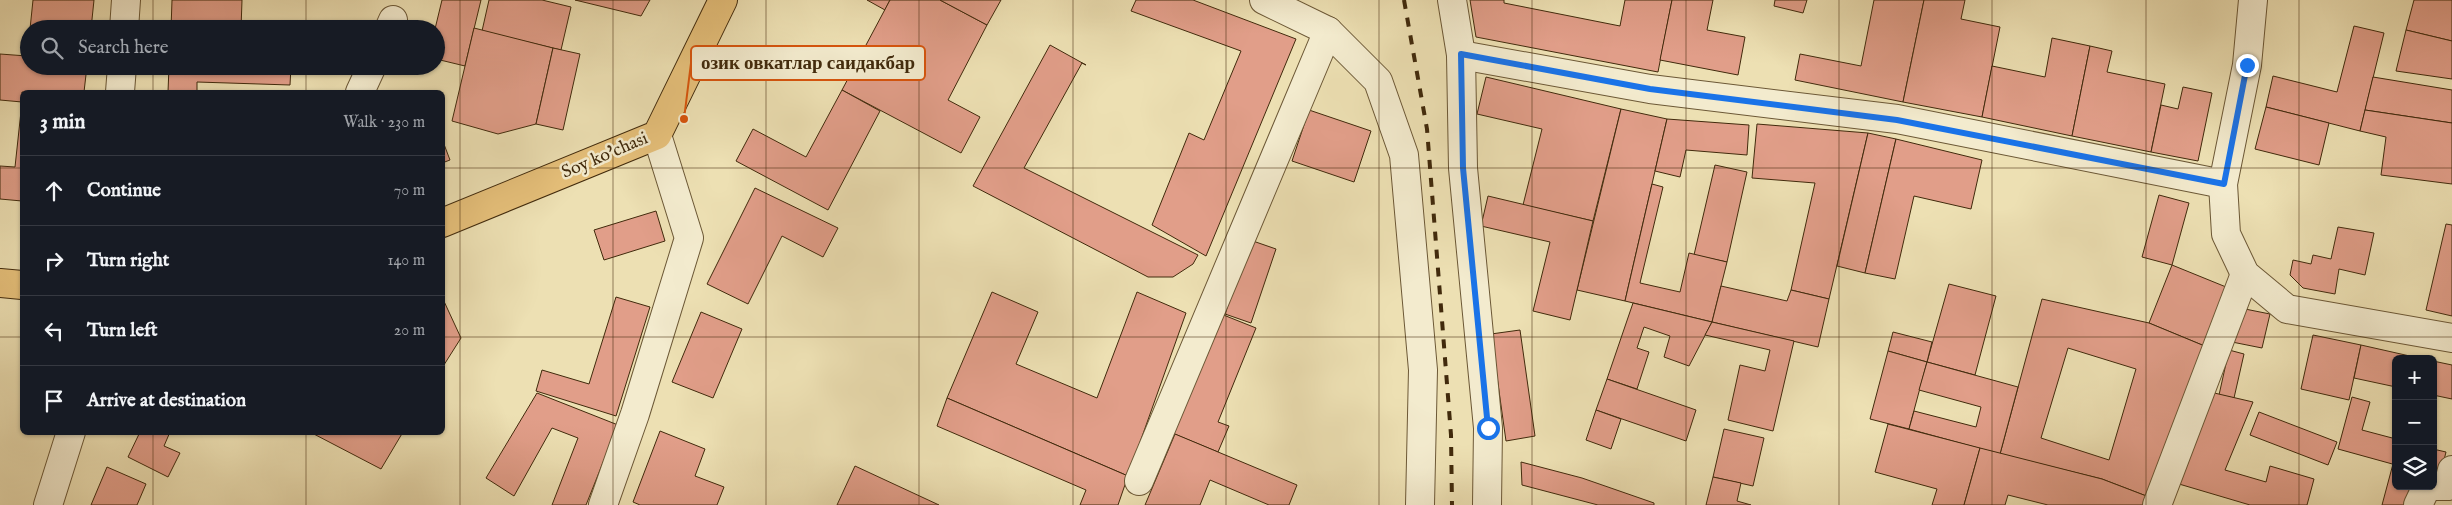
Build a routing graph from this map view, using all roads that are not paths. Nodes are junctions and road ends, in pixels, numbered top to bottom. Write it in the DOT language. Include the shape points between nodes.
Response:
graph roads {
  1 [pos="126,0"];
  2 [pos="723,0"];
  3 [pos="1264,0"];
  4 [pos="1452,0"];
  5 [pos="2253,0"];
  6 [pos="125,20"];
  7 [pos="1328,31"];
  8 [pos="1461,54"];
  9 [pos="121,75"];
  10 [pos="368,75"];
  11 [pos="120,90"];
  12 [pos="361,90"];
  13 [pos="657,135"];
  14 [pos="2224,184"];
  15 [pos="445,222"];
  16 [pos="2245,274"];
  17 [pos="0,283"];
  18 [pos="20,285"];
  19 [pos="2452,338"];
  20 [pos="70,435"];
  21 [pos="2452,470"];
  22 [pos="1139,481"];
  23 [pos="2437,486"];
  24 [pos="2426,490"];
  25 [pos="48,505"];
  26 [pos="604,505"];
  27 [pos="1420,505"];
  28 [pos="1487,505"];
  29 [pos="2157,505"];
  30 [pos="2418,505"];
  1 -- 6 [label="street"];
  2 -- 13 [label="main road, Soy ko'chasi"];
  3 -- 7 [label="street"];
  4 -- 8 [label="street"];
  5 -- 14 [label="street" via="2247,65"];
  7 -- 22 [label="street"];
  7 -- 27 [label="street" via="1378,82 1404,155 1423,370"];
  8 -- 14 [label="street" via="1650,89 1897,120"];
  8 -- 28 [label="street" via="1463,168 1488,428"];
  9 -- 11 [label="street"];
  10 -- 12 [label="street"];
  13 -- 15 [label="main road, Soy ko'chasi"];
  13 -- 26 [label="street" via="689,238"];
  14 -- 16 [label="street" via="2226,234"];
  16 -- 19 [label="street" via="2287,309"];
  16 -- 29 [label="street"];
  17 -- 18 [label="main road"];
  20 -- 25 [label="street"];
  21 -- 23 [label="street" via="2448,486"];
  24 -- 30 [label="street"];
}
